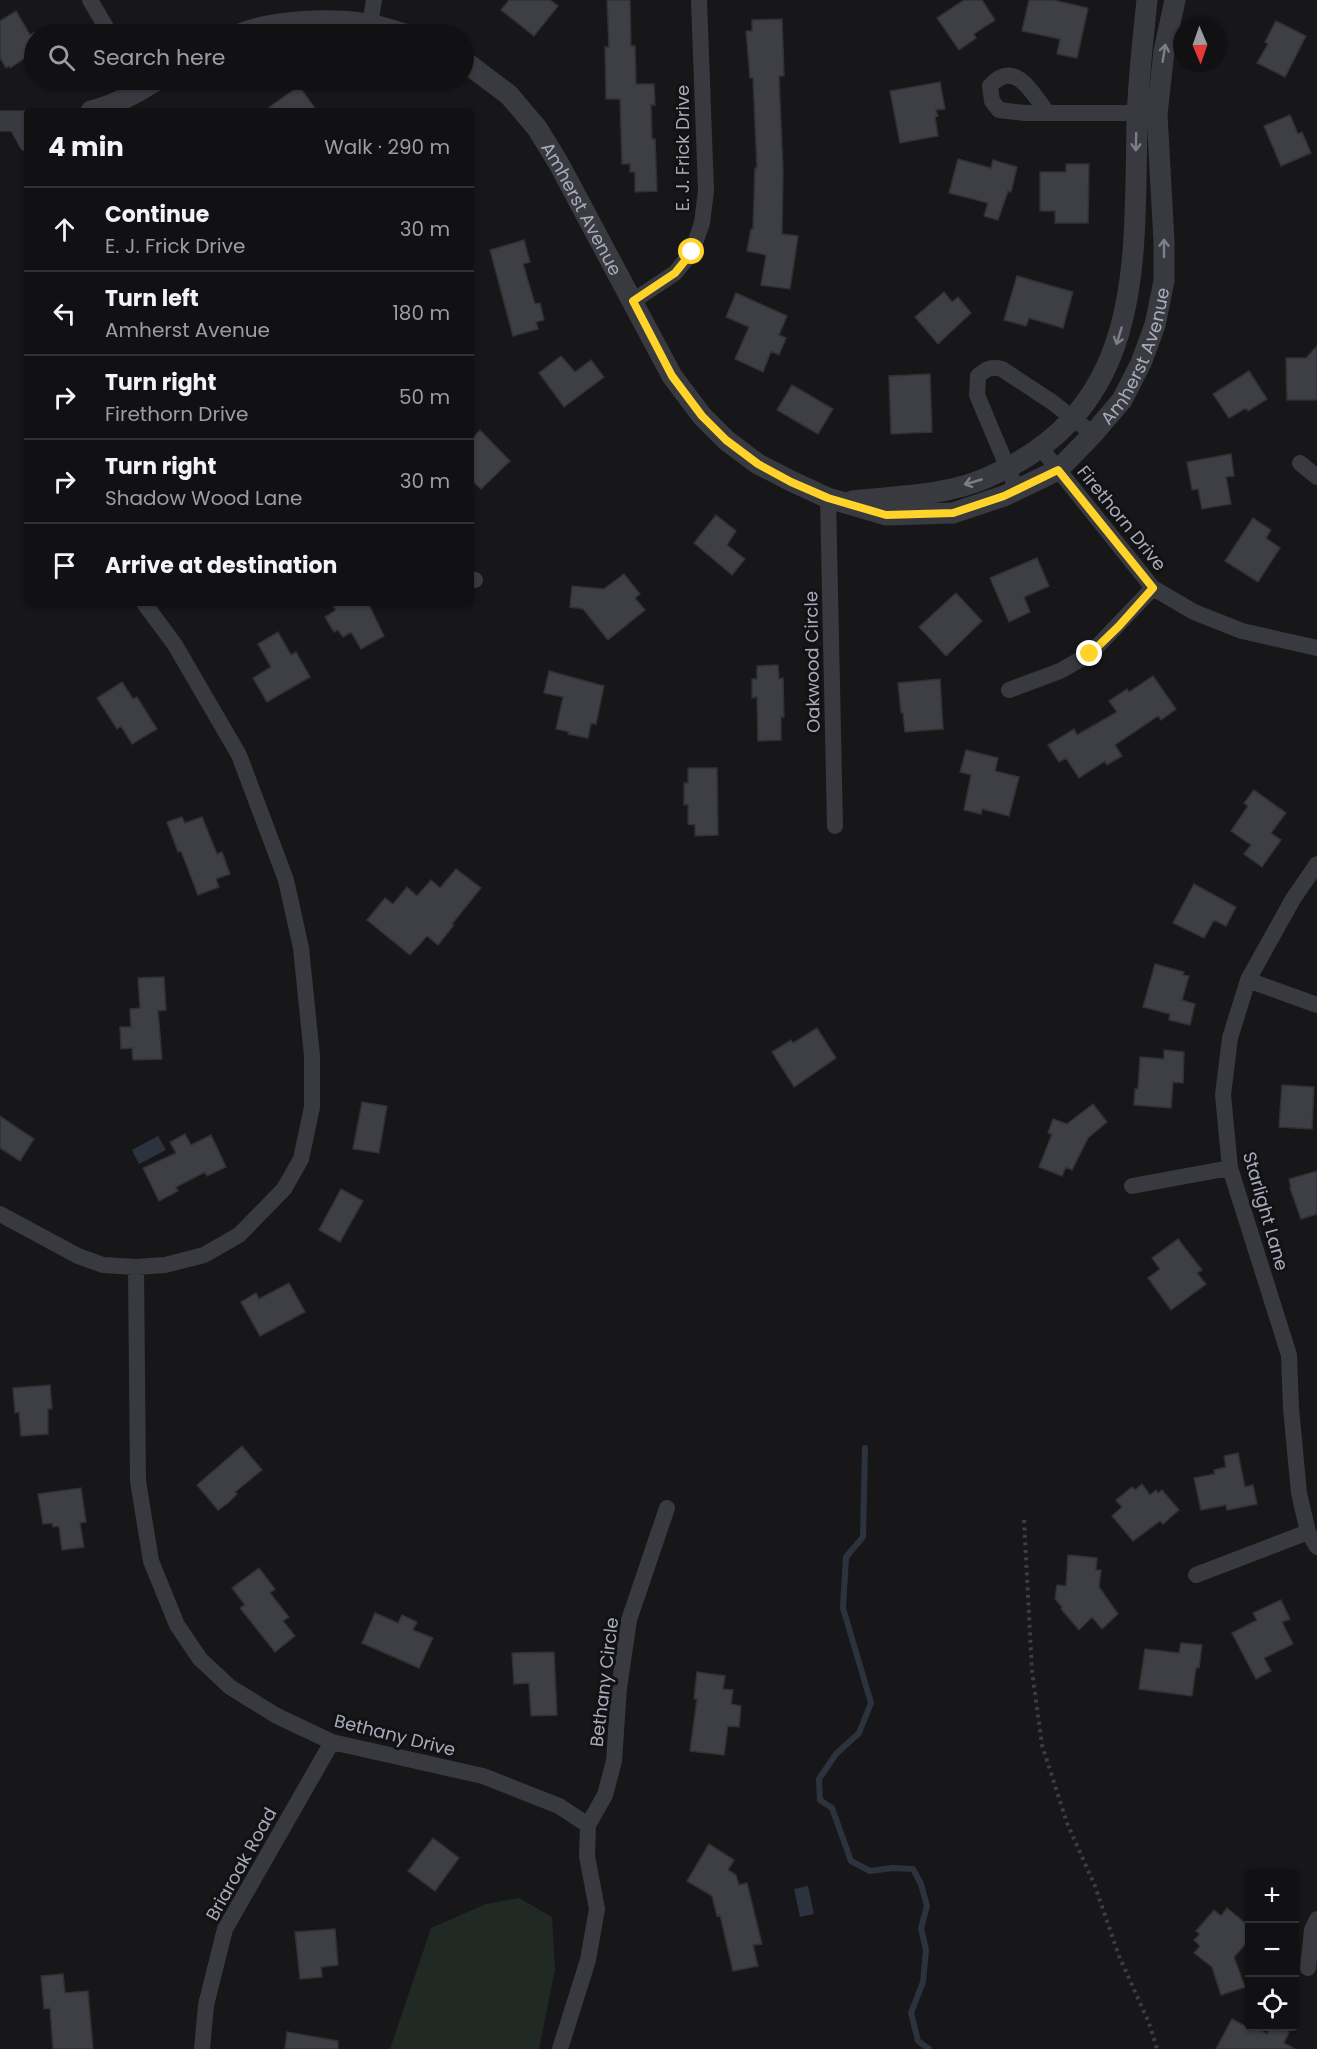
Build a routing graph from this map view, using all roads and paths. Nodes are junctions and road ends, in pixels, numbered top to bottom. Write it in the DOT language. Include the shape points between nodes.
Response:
graph roads {
  1 [pos="90,0"];
  2 [pos="374,0"];
  3 [pos="699,0"];
  4 [pos="1147,0"];
  5 [pos="1175,0"];
  6 [pos="104,24"];
  7 [pos="281,24"];
  8 [pos="370,24"];
  9 [pos="474,69"];
  10 [pos="134,90"];
  11 [pos="104,108"];
  12 [pos="1048,113"];
  13 [pos="1147,113"];
  14 [pos="14,121"];
  15 [pos="24,139"];
  16 [pos="633,301"];
  17 [pos="1073,418"];
  18 [pos="1093,434"];
  19 [pos="1040,447"];
  20 [pos="1300,463"];
  21 [pos="1007,467"];
  22 [pos="1058,470"];
  23 [pos="1317,477"];
  24 [pos="1017,490"];
  25 [pos="837,500"];
  26 [pos="1153,588"];
  27 [pos="146,606"];
  28 [pos="1317,648"];
  29 [pos="1009,690"];
  30 [pos="835,826"];
  31 [pos="1317,864"];
  32 [pos="1248,980"];
  33 [pos="1317,1005"];
  34 [pos="1230,1168"];
  35 [pos="1132,1186"];
  36 [pos="0,1214"];
  37 [pos="136,1267"];
  38 [pos="668,1508"];
  39 [pos="1024,1520"];
  40 [pos="1308,1532"];
  41 [pos="1317,1547"];
  42 [pos="1196,1575"];
  43 [pos="332,1742"];
  44 [pos="588,1825"];
  45 [pos="1317,1919"];
  46 [pos="1308,1968"];
  47 [pos="202,2049"];
  48 [pos="560,2049"];
  49 [pos="1157,2049"];
  1 -- 6 [label="street"];
  2 -- 8 [label="street"];
  3 -- 16 [label="street, E. J. Frick Drive" via="706,191 702,223 692,252 675,273"];
  4 -- 13 [label="street, Amherst Avenue"];
  13 -- 5 [label="street, Amherst Avenue, one-way"];
  7 -- 8 [label="street" via="319,20"];
  9 -- 16 [label="street, Amherst Avenue" via="509,95 537,128"];
  10 -- 11 [label="street"];
  12 -- 13 [label="street"];
  13 -- 17 [label="street, Amherst Avenue, one-way" via="1133,255 1119,337 1090,398"];
  18 -- 13 [label="street, Amherst Avenue, one-way" via="1122,400 1141,363 1155,325 1164,281 1164,242"];
  14 -- 15 [label="street"];
  16 -- 25 [label="street, Amherst Avenue" via="672,376 726,440 791,482"];
  17 -- 18 [label="street"];
  17 -- 19 [label="street, Amherst Avenue"];
  17 -- 21 [label="street" via="1002,369 984,370 978,376 977,395"];
  18 -- 22 [label="street, Amherst Avenue"];
  19 -- 21 [label="street, Amherst Avenue"];
  19 -- 22 [label="street, Firethorn Drive"];
  20 -- 23 [label="street"];
  21 -- 24 [label="street"];
  21 -- 25 [label="street, Amherst Avenue, one-way" via="985,479 946,490"];
  22 -- 24 [label="street, Amherst Avenue"];
  22 -- 26 [label="street, Firethorn Drive"];
  24 -- 25 [label="street, Amherst Avenue" via="953,513 886,515"];
  25 -- 30 [label="street, Oakwood Circle"];
  26 -- 28 [label="street, Firethorn Drive" via="1194,612 1242,631"];
  26 -- 29 [label="street" via="1090,654 1060,671"];
  27 -- 37 [label="street" via="175,645 239,755 286,880 301,948 312,1056 312,1107 301,1159 284,1189 239,1235 204,1255"];
  31 -- 32 [label="street, Starlight Lane"];
  32 -- 33 [label="street"];
  32 -- 34 [label="street, Starlight Lane" via="1230,1038 1223,1095"];
  34 -- 35 [label="street"];
  34 -- 40 [label="street, Starlight Lane" via="1289,1355 1299,1493"];
  36 -- 37 [label="street" via="78,1256 103,1265"];
  37 -- 43 [label="street, Bethany Drive" via="138,1482 151,1561 177,1625 200,1659 230,1687 277,1716"];
  38 -- 44 [label="street, Bethany Circle" via="629,1620 614,1761 605,1795"];
  39 -- 49 [label="path" via="1032,1671 1042,1745 1067,1823"];
  40 -- 41 [label="street, Starlight Lane"];
  40 -- 42 [label="street"];
  43 -- 44 [label="street, Bethany Drive" via="483,1776 559,1806"];
  43 -- 47 [label="street, Briaroak Road" via="225,1929 206,2005"];
  44 -- 48 [label="street" via="587,1856 597,1909 588,1960"];
  45 -- 46 [label="street"];
}
